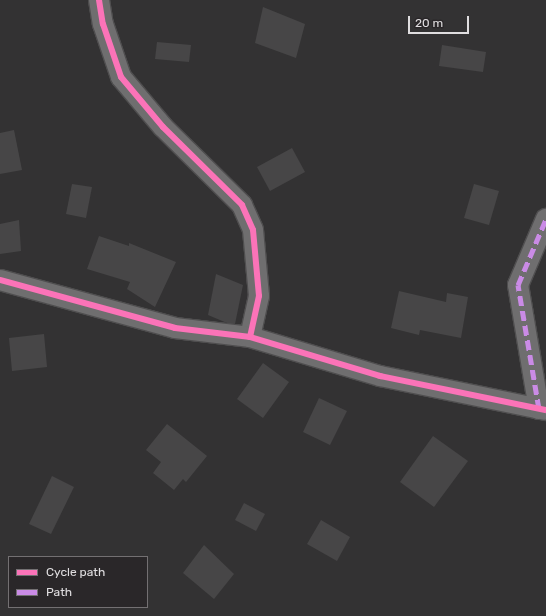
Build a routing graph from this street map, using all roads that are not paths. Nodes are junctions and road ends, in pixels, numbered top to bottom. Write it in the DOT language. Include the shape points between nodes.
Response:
graph roads {
  1 [pos="99,0"];
  2 [pos="546,219"];
  3 [pos="0,280"];
  4 [pos="250,337"];
  5 [pos="542,409"];
  1 -- 4 [label="street" via="103,24 121,77 163,127 242,205 253,230 259,296"];
  2 -- 5 [label="street" via="518,285"];
  3 -- 4 [label="street" via="175,328"];
  4 -- 5 [label="street" via="380,376"];
}
